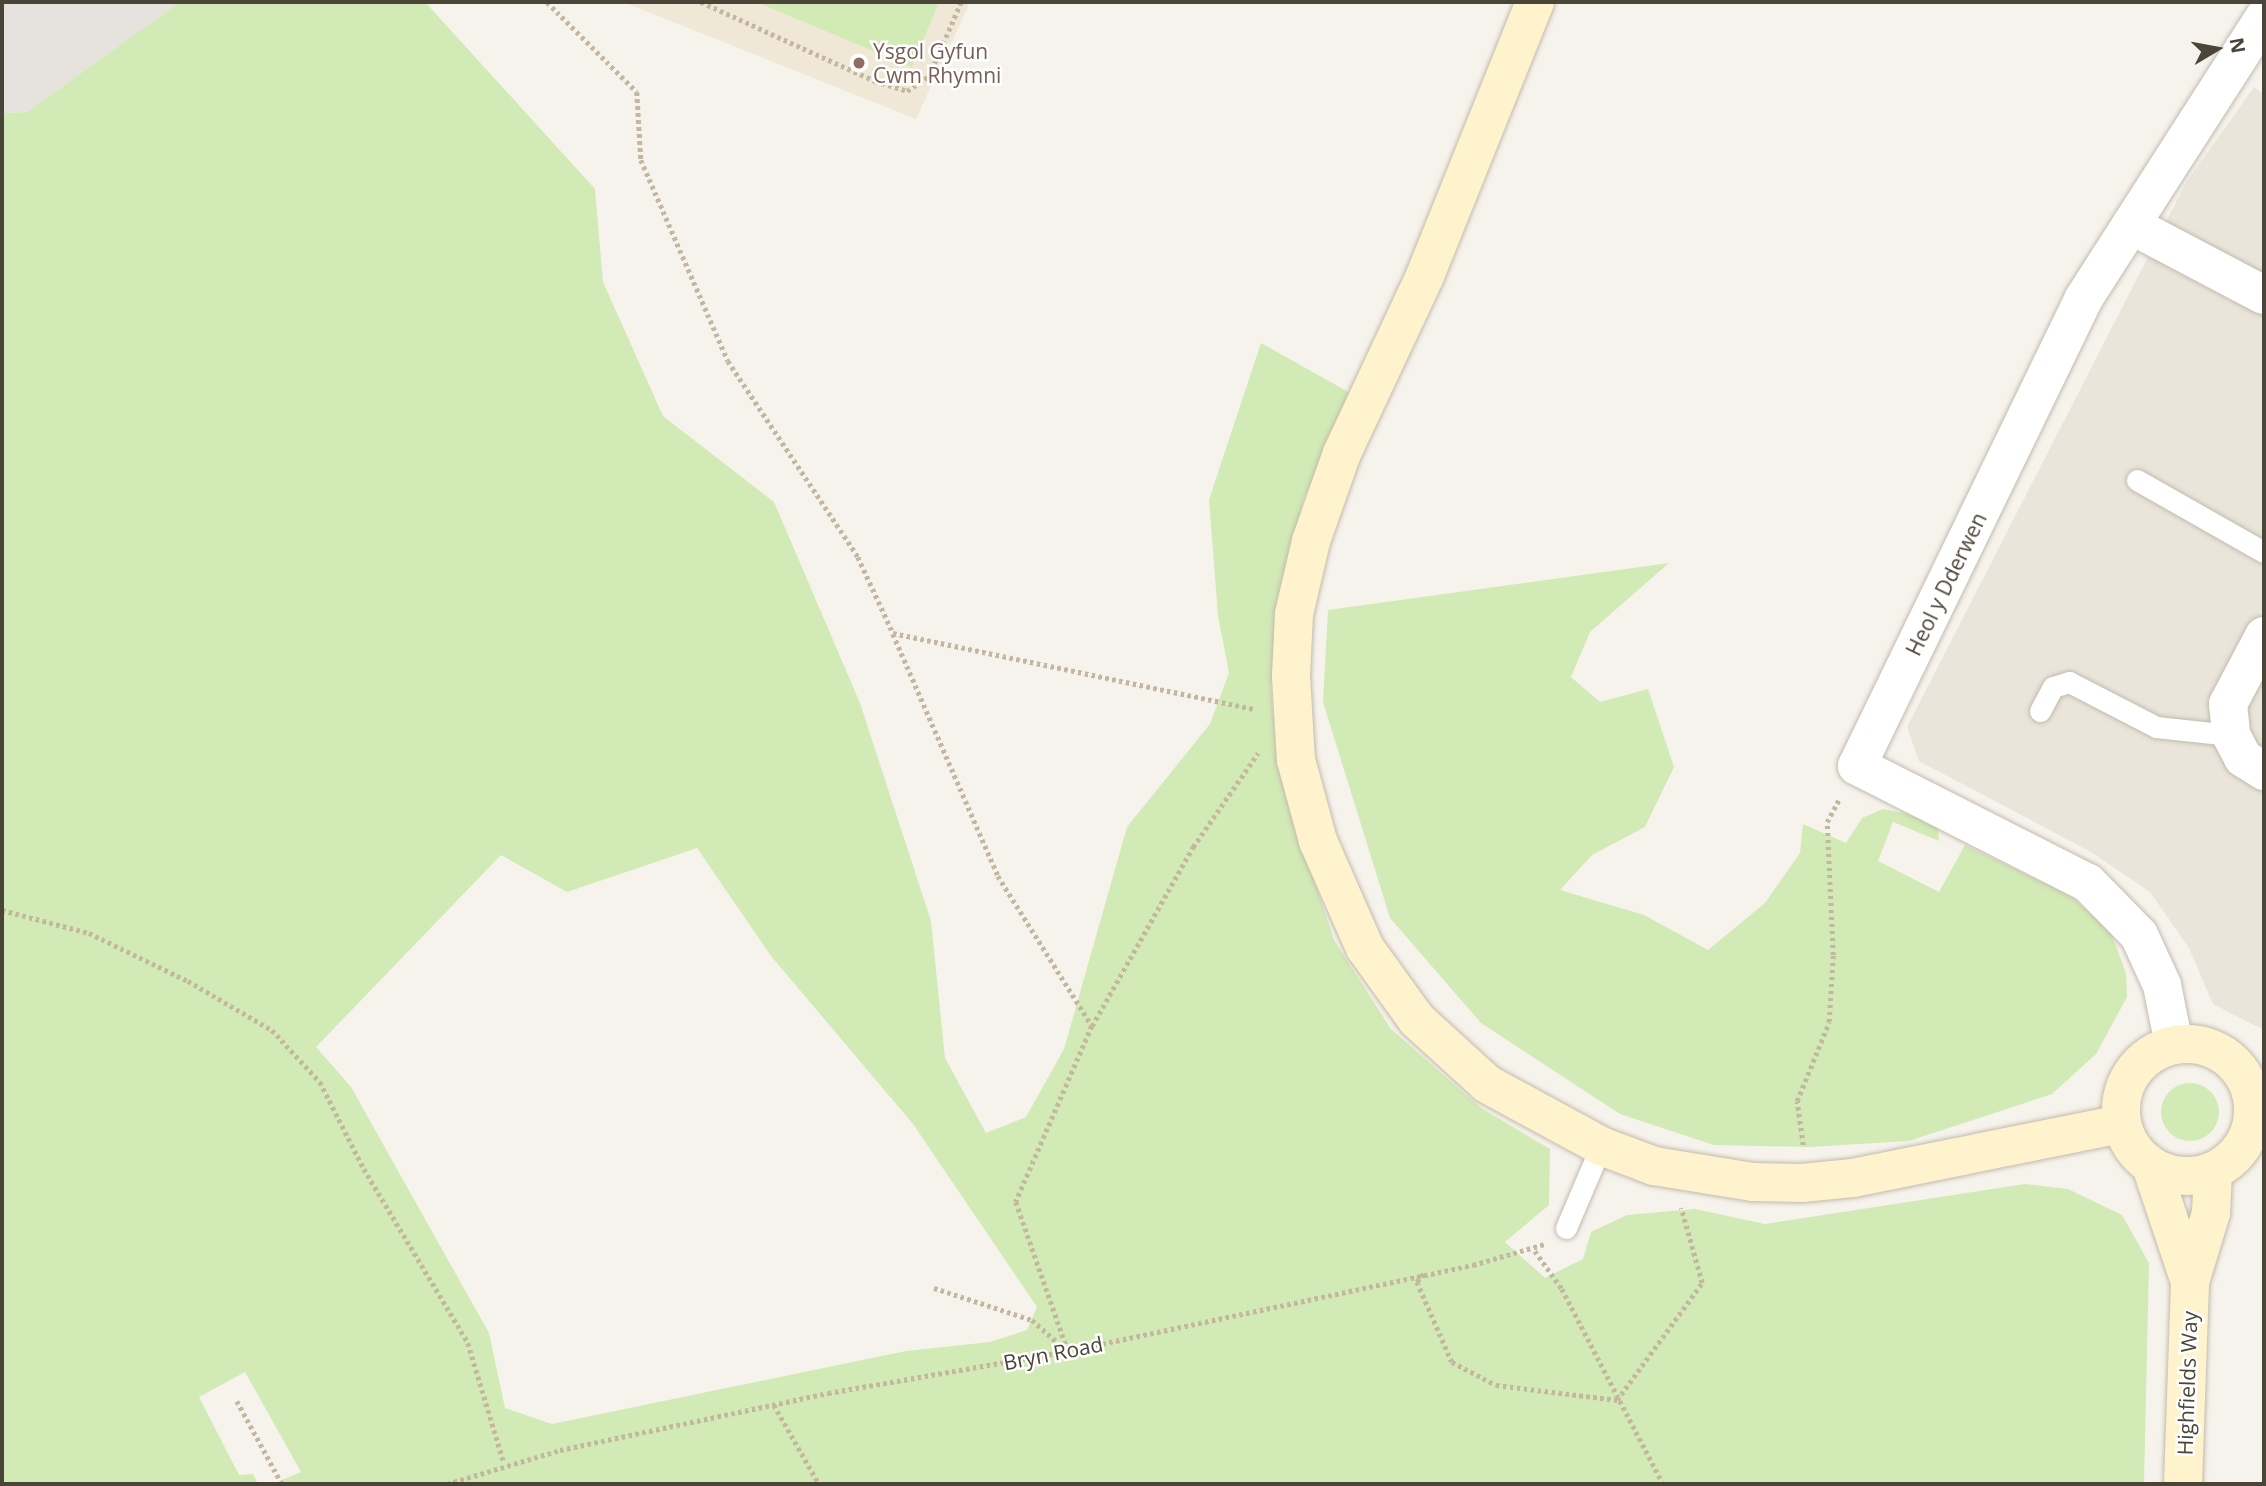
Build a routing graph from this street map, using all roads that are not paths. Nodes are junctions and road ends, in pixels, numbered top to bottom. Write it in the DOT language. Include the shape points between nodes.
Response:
graph roads {
  1 [pos="1535,2"];
  2 [pos="2264,18"];
  3 [pos="2131,225"];
  4 [pos="2264,295"];
  5 [pos="2137,480"];
  6 [pos="2264,552"];
  7 [pos="2264,636"];
  8 [pos="2040,711"];
  9 [pos="2231,735"];
  10 [pos="2264,771"];
  11 [pos="2174,1045"];
  12 [pos="2259,1108"];
  13 [pos="2123,1124"];
  14 [pos="1601,1146"];
  15 [pos="2151,1166"];
  16 [pos="2213,1172"];
  17 [pos="1566,1228"];
  18 [pos="2190,1282"];
  19 [pos="2183,1484"];
  1 -- 14 [label="main road" via="1425,276 1342,453 1311,541 1294,614 1296,760 1318,842 1372,958 1417,1020 1487,1084"];
  2 -- 3 [label="street, Heol y Dderwen"];
  3 -- 4 [label="street"];
  3 -- 11 [label="street, Heol y Dderwen" via="2084,298 1857,766 2088,883 2139,934 2162,985"];
  5 -- 6 [label="lane"];
  7 -- 9 [label="street" via="2228,704"];
  8 -- 9 [label="lane" via="2053,687 2069,681 2156,727"];
  9 -- 10 [label="street" via="2243,758"];
  11 -- 12 [label="main road" via="2207,1047 2236,1064"];
  11 -- 13 [label="main road" via="2136,1067 2125,1087"];
  12 -- 16 [label="main road" via="2245,1144"];
  13 -- 14 [label="main road" via="1853,1178 1802,1183 1754,1182 1675,1170"];
  13 -- 15 [label="main road" via="2134,1151"];
  14 -- 17 [label="lane"];
  15 -- 16 [label="main road" via="2171,1175"];
  15 -- 18 [label="main road"];
  16 -- 18 [label="main road" via="2211,1213"];
  18 -- 19 [label="main road, Highfields Way"];
}
